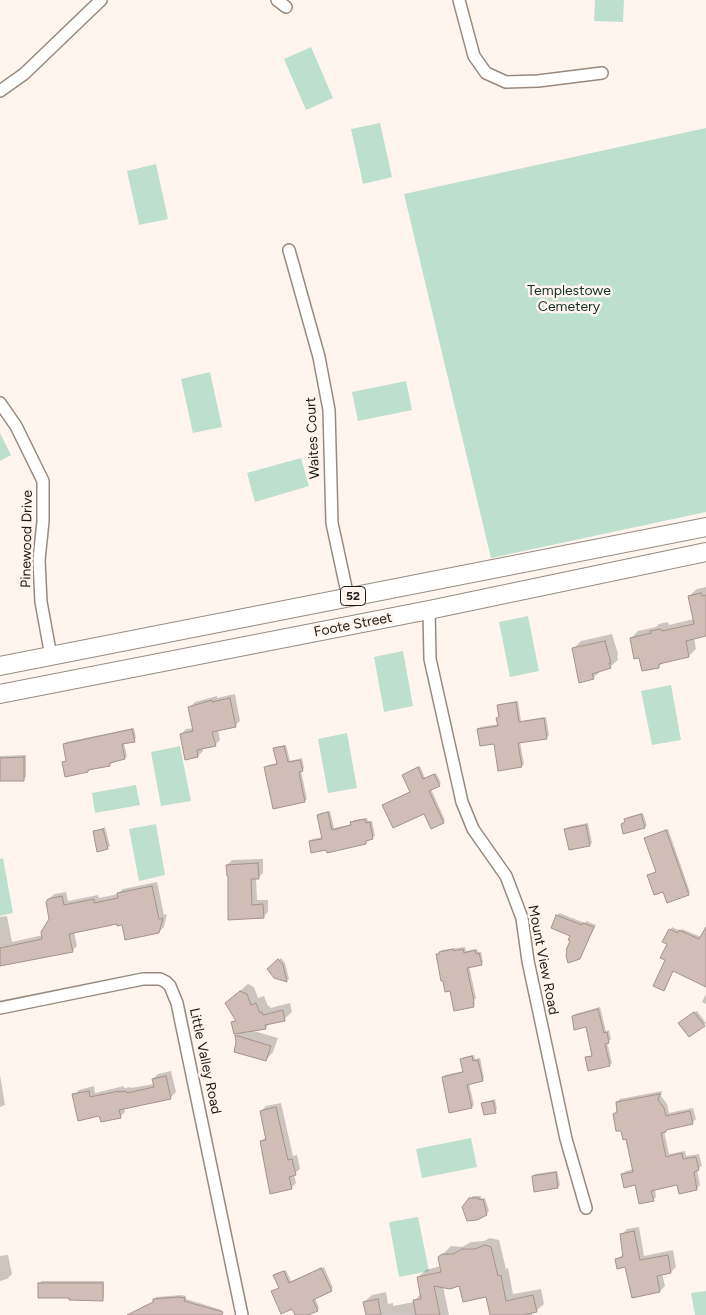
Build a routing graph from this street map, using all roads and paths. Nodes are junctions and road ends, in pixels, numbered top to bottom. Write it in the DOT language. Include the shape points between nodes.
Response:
graph roads {
  1 [pos="101,0"];
  2 [pos="459,0"];
  3 [pos="602,73"];
  4 [pos="0,91"];
  5 [pos="289,250"];
  6 [pos="0,403"];
  7 [pos="706,526"];
  8 [pos="706,552"];
  9 [pos="348,597"];
  10 [pos="429,610"];
  11 [pos="218,623"];
  12 [pos="224,650"];
  13 [pos="51,656"];
  14 [pos="0,666"];
  15 [pos="0,694"];
  16 [pos="0,1008"];
  17 [pos="586,1208"];
  18 [pos="242,1315"];
  1 -- 4 [label="street" via="24,74"];
  2 -- 3 [label="street" via="474,56 486,73 506,82"];
  5 -- 9 [label="street, Waites Court" via="319,356 329,410 332,523"];
  6 -- 13 [label="street, Pinewood Drive" via="16,426 43,481 40,594"];
  7 -- 9 [label="main road, Foote Street / 52"];
  8 -- 10 [label="main road, Foote Street / 52"];
  9 -- 11 [label="main road, Foote Street / 52"];
  10 -- 12 [label="main road, Foote Street / 52"];
  10 -- 17 [label="street, Mount View Road" via="430,659 462,802 473,829 506,876 522,918 528,961 566,1139"];
  11 -- 12 [label="main road"];
  11 -- 13 [label="main road, Foote Street / 52"];
  12 -- 15 [label="main road, Foote Street / 52"];
  13 -- 14 [label="main road, Foote Street / 52"];
  16 -- 18 [label="street, Little Valley Road" via="143,979 160,980 170,986 177,1004"];
}
